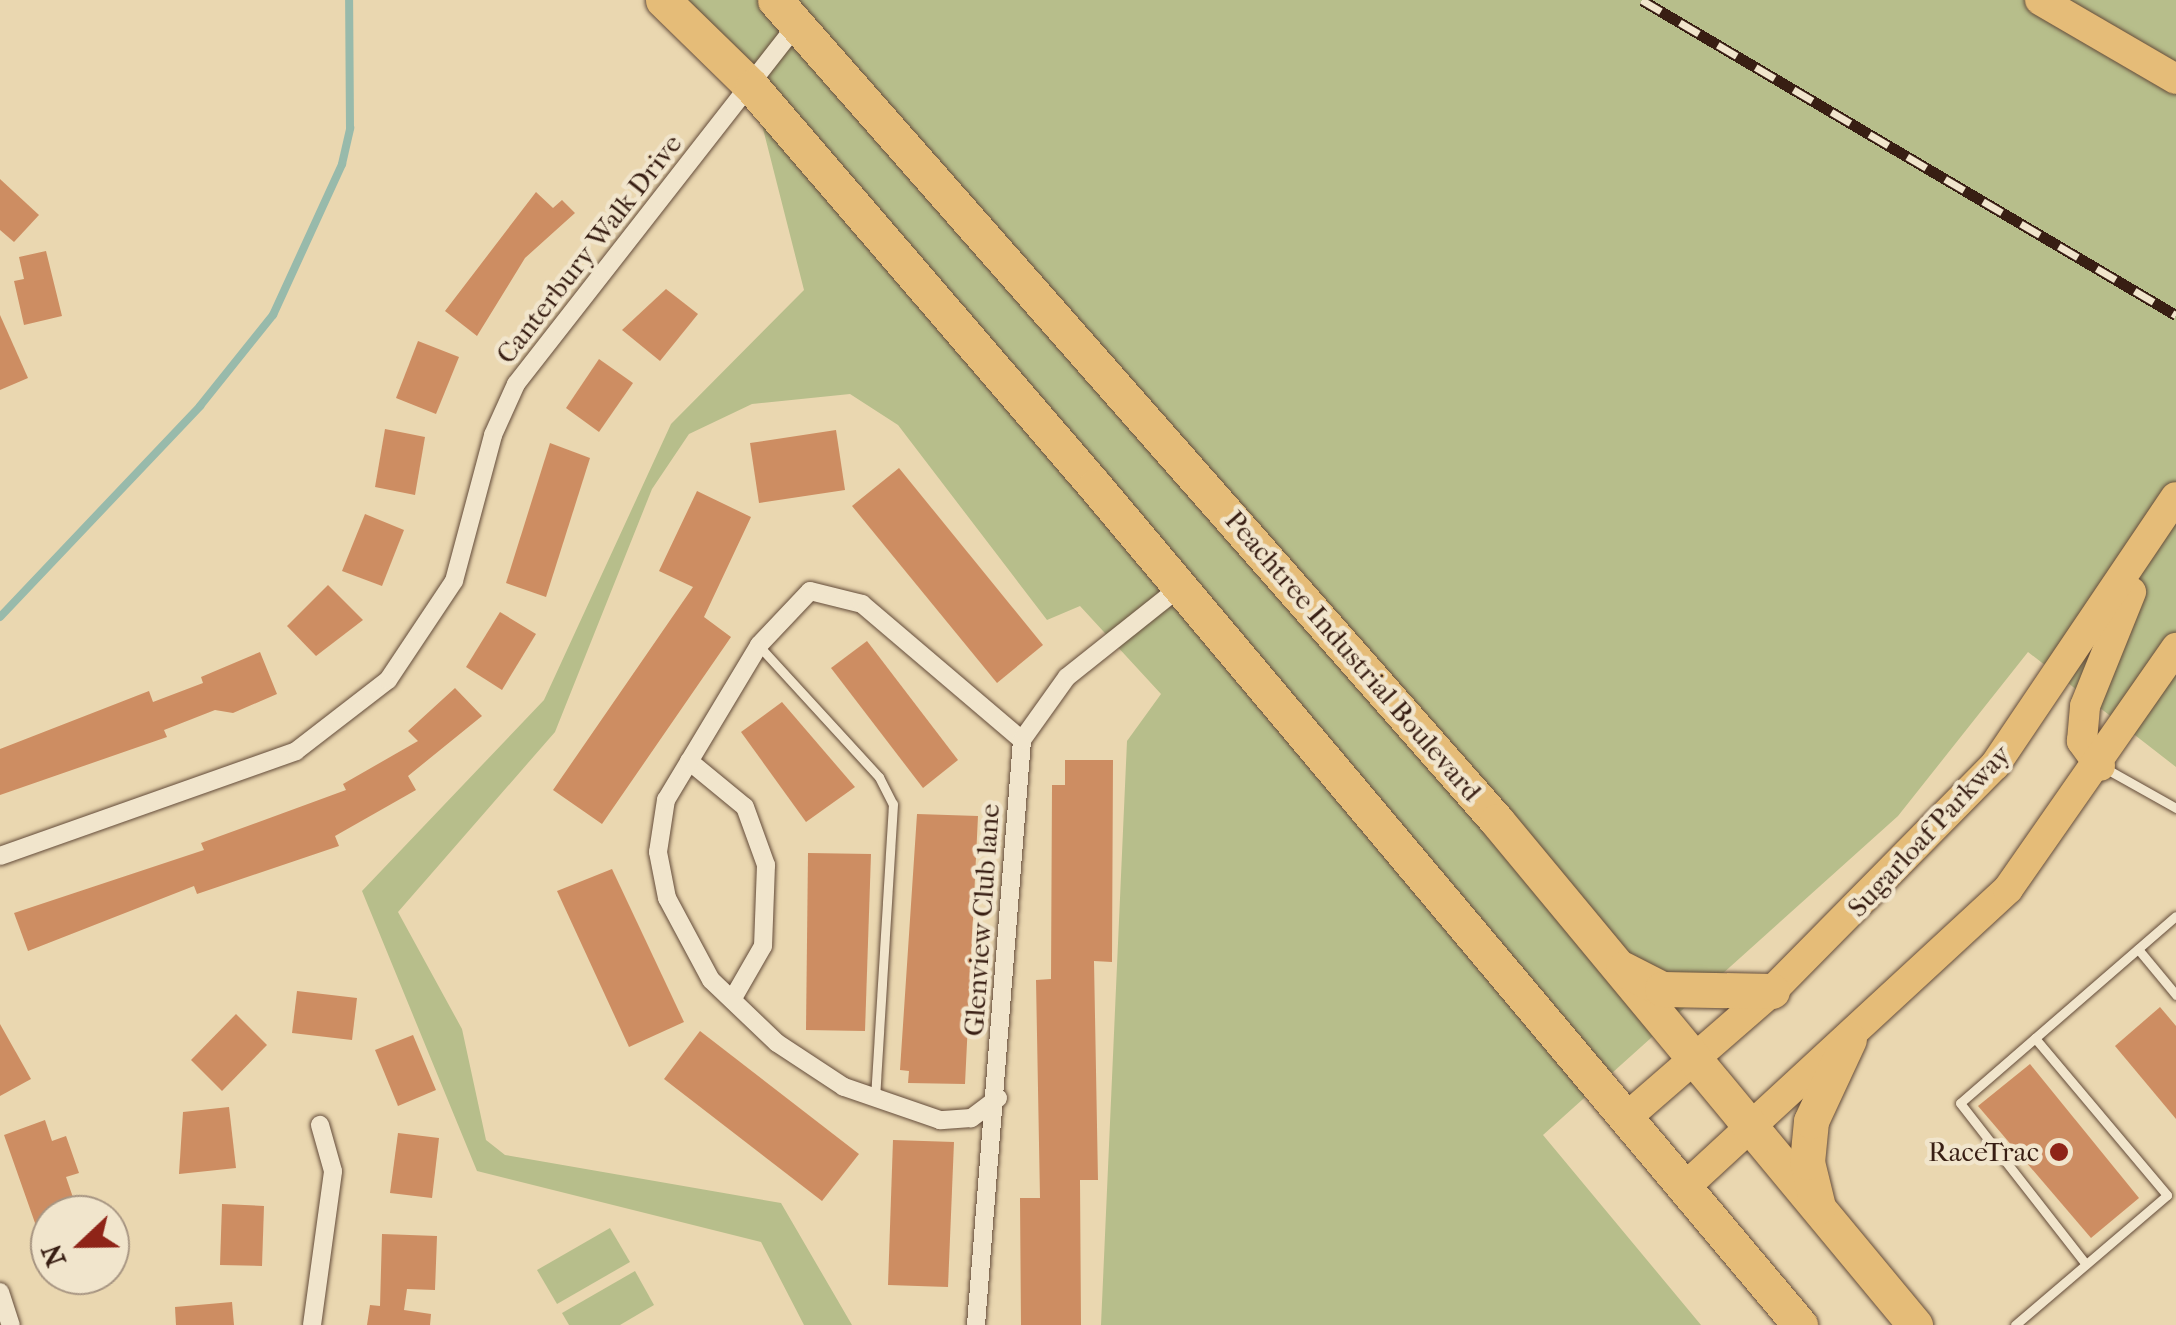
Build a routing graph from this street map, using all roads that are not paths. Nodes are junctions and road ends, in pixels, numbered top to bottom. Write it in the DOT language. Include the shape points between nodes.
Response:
graph roads {
  1 [pos="663,0"];
  2 [pos="2040,0"];
  3 [pos="2075,8"];
  4 [pos="787,11"];
  5 [pos="2167,73"];
  6 [pos="752,87"];
  7 [pos="2176,104"];
  8 [pos="2176,498"];
  9 [pos="2159,530"];
  10 [pos="1180,587"];
  11 [pos="759,645"];
  12 [pos="2176,648"];
  13 [pos="1022,740"];
  14 [pos="690,761"];
  15 [pos="2100,766"];
  16 [pos="2176,808"];
  17 [pos="0,856"];
  18 [pos="2176,916"];
  19 [pos="2138,949"];
  20 [pos="1612,963"];
  21 [pos="1772,991"];
  22 [pos="2176,995"];
  23 [pos="732,1000"];
  24 [pos="1849,1038"];
  25 [pos="2035,1038"];
  26 [pos="1691,1064"];
  27 [pos="874,1097"];
  28 [pos="998,1098"];
  29 [pos="1626,1118"];
  30 [pos="320,1124"];
  31 [pos="1748,1128"];
  32 [pos="1684,1188"];
  33 [pos="1820,1213"];
  34 [pos="2086,1264"];
  35 [pos="0,1292"];
  36 [pos="11,1325"];
  37 [pos="312,1325"];
  38 [pos="976,1325"];
  39 [pos="1800,1325"];
  40 [pos="1915,1325"];
  41 [pos="2015,1325"];
  1 -- 6 [label="highway"];
  2 -- 3 [label="main road"];
  3 -- 5 [label="main road"];
  4 -- 6 [label="street, Canterbury Walk Drive"];
  4 -- 20 [label="highway, Peachtree Industrial Boulevard"];
  5 -- 7 [label="main road"];
  6 -- 10 [label="highway"];
  6 -- 17 [label="street, Canterbury Walk Drive" via="516,384 493,435 454,581 388,680 296,751"];
  8 -- 9 [label="main road, Sugarloaf Parkway"];
  9 -- 15 [label="main road" via="2085,706 2082,741"];
  9 -- 21 [label="main road, Sugarloaf Parkway" via="1995,765"];
  10 -- 13 [label="street" via="1067,677"];
  10 -- 29 [label="highway"];
  11 -- 13 [label="street" via="810,591 862,604"];
  11 -- 14 [label="street"];
  11 -- 27 [label="lane" via="879,778 893,804"];
  12 -- 15 [label="main road"];
  13 -- 28 [label="street, Glenview Club lane"];
  14 -- 23 [label="street" via="666,800 658,852 668,898 711,980"];
  14 -- 23 [label="street" via="745,807 766,865 763,946"];
  15 -- 16 [label="lane"];
  15 -- 24 [label="main road" via="2008,889"];
  18 -- 19 [label="lane"];
  19 -- 22 [label="lane"];
  19 -- 25 [label="lane"];
  20 -- 21 [label="highway" via="1662,989"];
  20 -- 26 [label="highway, Peachtree Industrial Boulevard"];
  21 -- 26 [label="main road, Sugarloaf Parkway"];
  23 -- 27 [label="street" via="777,1043"];
  24 -- 31 [label="main road"];
  24 -- 33 [label="highway" via="1811,1121 1807,1162"];
  25 -- 34 [label="lane" via="1960,1104"];
  25 -- 34 [label="lane" via="2167,1195"];
  26 -- 29 [label="main road, Sugarloaf Parkway"];
  26 -- 31 [label="highway, Peachtree Industrial Boulevard"];
  27 -- 28 [label="street" via="940,1120 971,1118"];
  28 -- 38 [label="street, Glenview Club lane"];
  29 -- 32 [label="highway"];
  30 -- 37 [label="street" via="333,1171"];
  31 -- 32 [label="main road"];
  31 -- 33 [label="highway, Peachtree Industrial Boulevard"];
  32 -- 39 [label="highway"];
  33 -- 40 [label="highway, Peachtree Industrial Boulevard"];
  34 -- 41 [label="lane"];
  35 -- 36 [label="street"];
}
